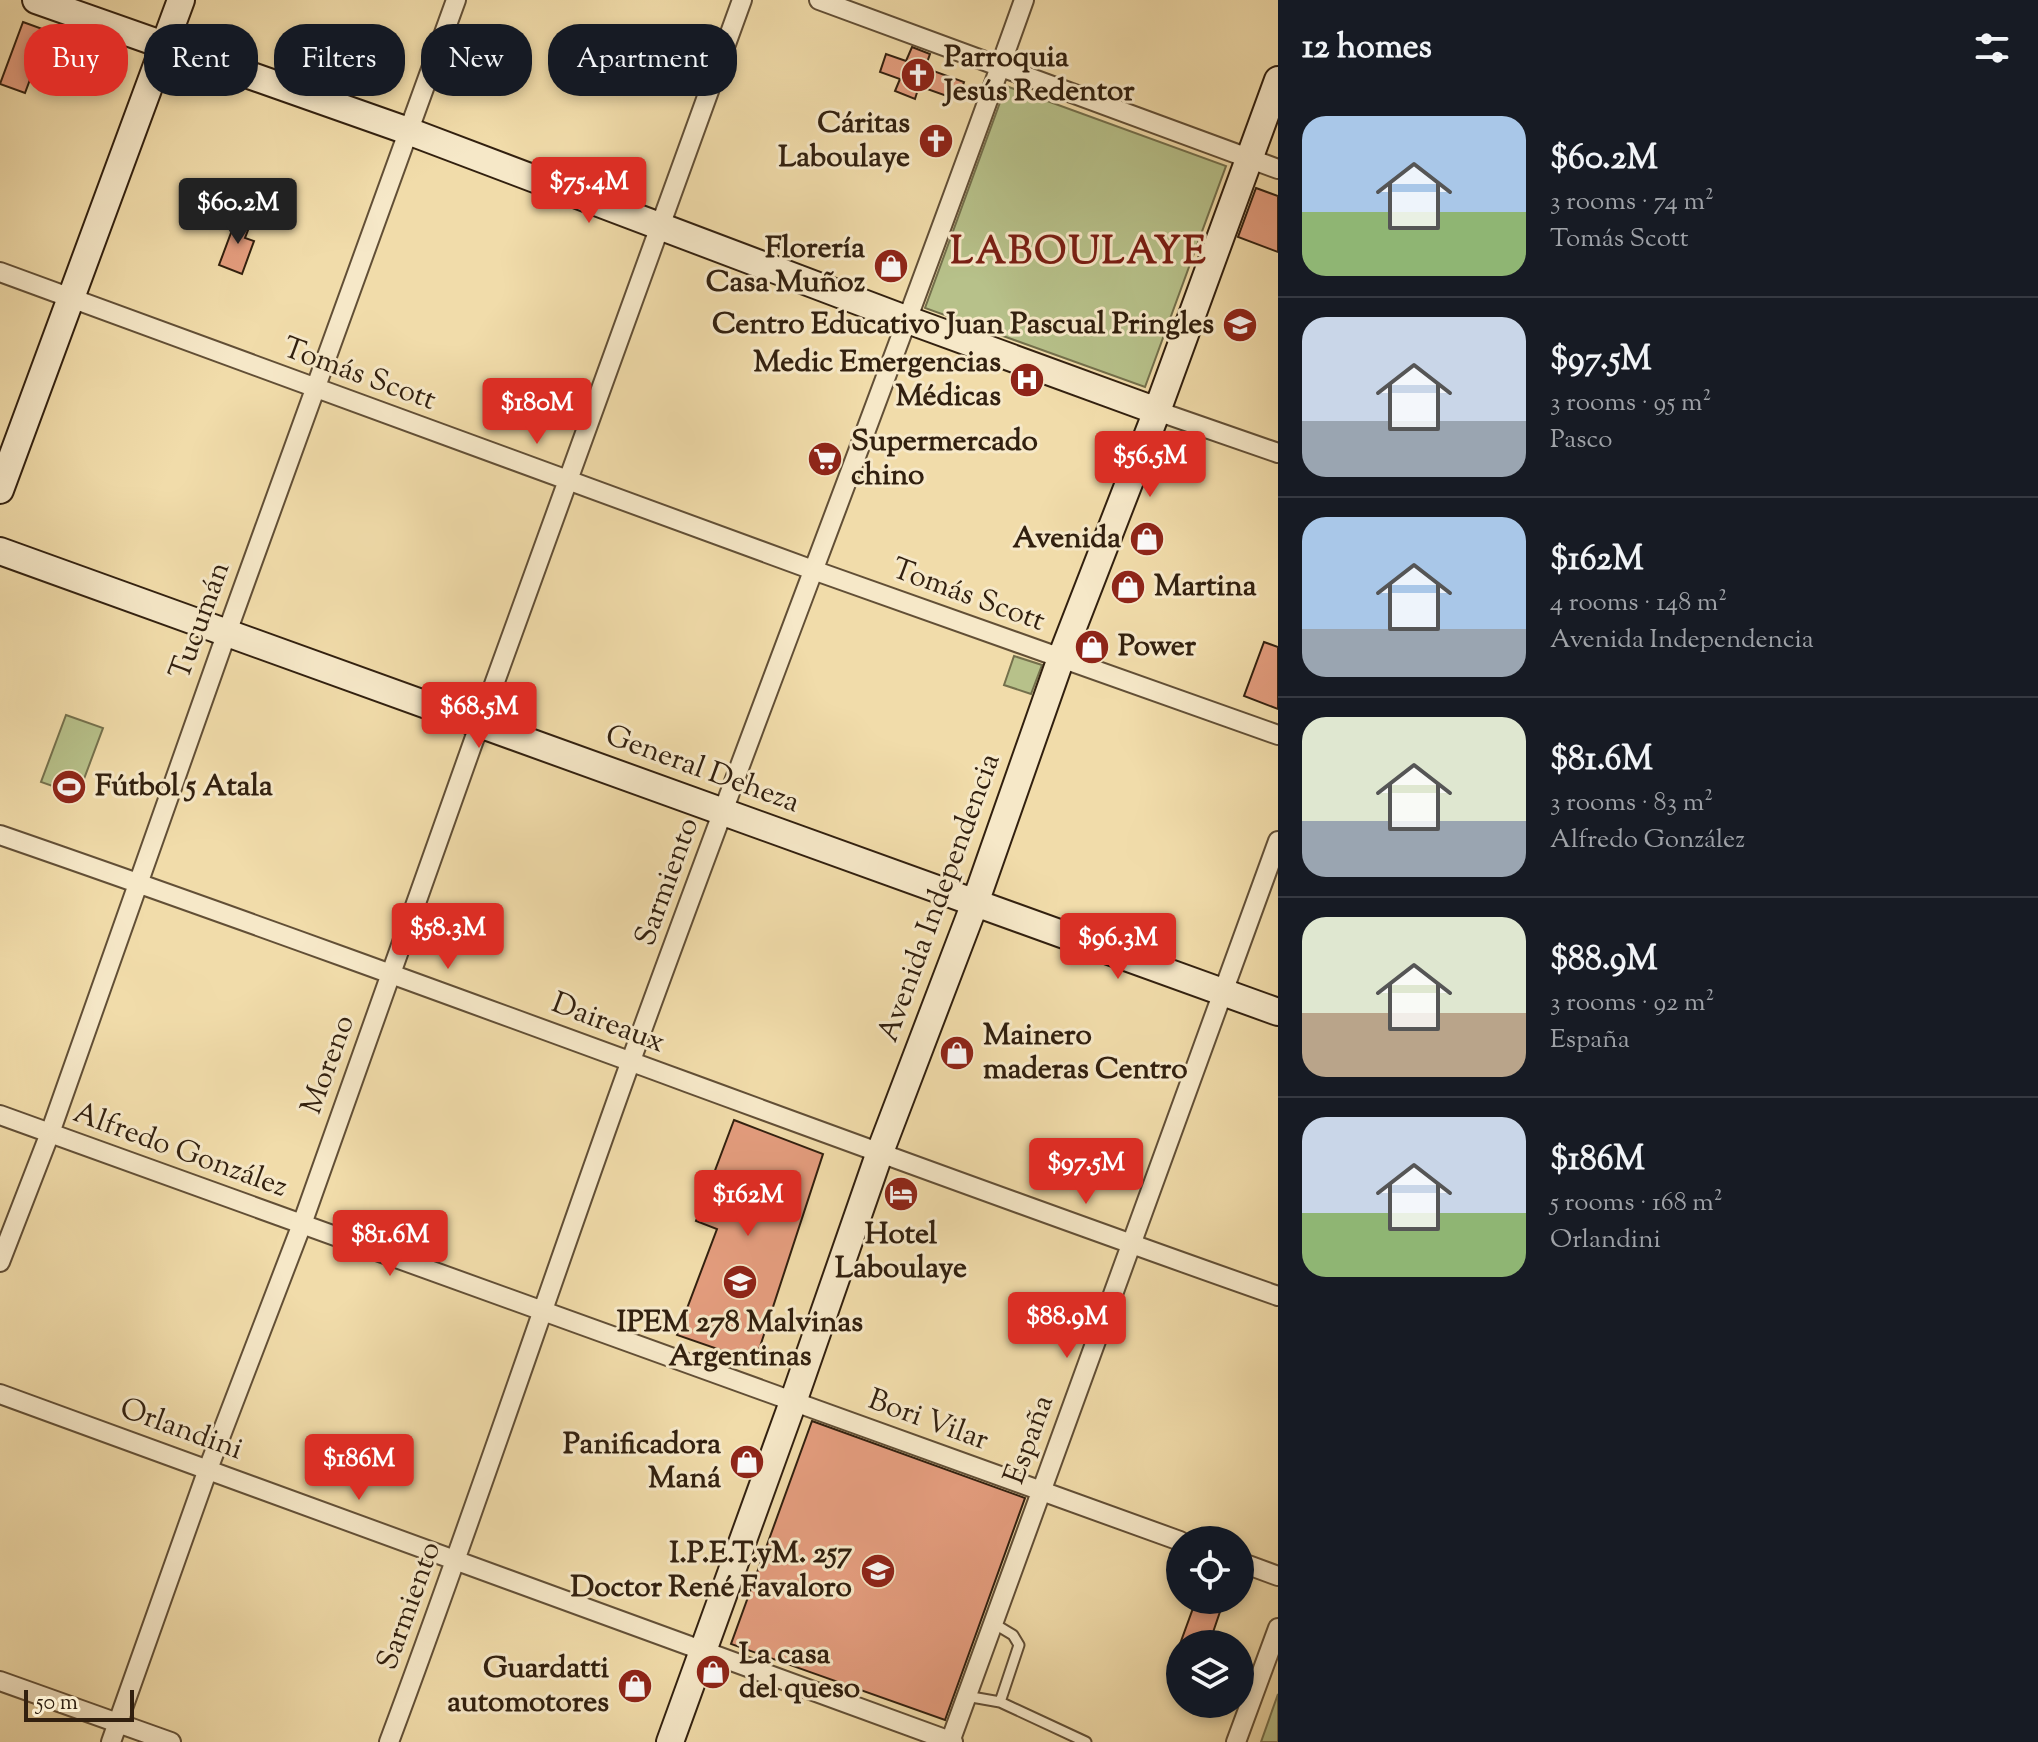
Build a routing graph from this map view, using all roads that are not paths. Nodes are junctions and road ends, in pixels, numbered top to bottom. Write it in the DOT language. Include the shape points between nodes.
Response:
graph roads {
  1 [pos="36,0"];
  2 [pos="181,0"];
  3 [pos="456,0"];
  4 [pos="742,0"];
  5 [pos="819,0"];
  6 [pos="1024,0"];
  7 [pos="172,24"];
  8 [pos="144,38"];
  9 [pos="1000,67"];
  10 [pos="258,78"];
  11 [pos="1278,80"];
  12 [pos="145,96"];
  13 [pos="408,131"];
  14 [pos="1249,158"];
  15 [pos="1278,169"];
  16 [pos="662,226"];
  17 [pos="0,272"];
  18 [pos="69,297"];
  19 [pos="908,320"];
  20 [pos="314,389"];
  21 [pos="1157,411"];
  22 [pos="1278,453"];
  23 [pos="569,479"];
  24 [pos="0,490"];
  25 [pos="0,551"];
  26 [pos="813,570"];
  27 [pos="226,635"];
  28 [pos="1061,658"];
  29 [pos="480,723"];
  30 [pos="1278,735"];
  31 [pos="724,812"];
  32 [pos="0,835"];
  33 [pos="1278,841"];
  34 [pos="138,883"];
  35 [pos="975,903"];
  36 [pos="392,972"];
  37 [pos="1224,993"];
  38 [pos="1278,1012"];
  39 [pos="630,1063"];
  40 [pos="0,1115"];
  41 [pos="50,1133"];
  42 [pos="880,1152"];
  43 [pos="8,1216"];
  44 [pos="302,1224"];
  45 [pos="1132,1245"];
  46 [pos="0,1262"];
  47 [pos="1278,1296"];
  48 [pos="542,1311"];
  49 [pos="0,1394"];
  50 [pos="793,1402"];
  51 [pos="208,1469"];
  52 [pos="1041,1492"];
  53 [pos="1166,1536"];
  54 [pos="457,1560"];
  55 [pos="1254,1567"];
  56 [pos="1278,1576"];
  57 [pos="993,1623"];
  58 [pos="1278,1628"];
  59 [pos="704,1649"];
  60 [pos="0,1681"];
  61 [pos="966,1696"];
  62 [pos="1000,1702"];
  63 [pos="118,1723"];
  64 [pos="111,1742"];
  65 [pos="171,1742"];
  66 [pos="389,1742"];
  67 [pos="670,1742"];
  68 [pos="951,1742"];
  69 [pos="1086,1742"];
  70 [pos="1236,1742"];
  1 -- 8 [label="main road"];
  2 -- 7 [label="main road"];
  3 -- 13 [label="street, Tucumán"];
  4 -- 16 [label="street, Moreno"];
  5 -- 9 [label="street"];
  6 -- 9 [label="street, Sarmiento"];
  9 -- 14 [label="street"];
  9 -- 19 [label="street, Sarmiento"];
  10 -- 13 [label="main road"];
  11 -- 14 [label="main road, Avenida Independencia"];
  12 -- 18 [label="main road"];
  13 -- 16 [label="main road"];
  13 -- 20 [label="street, Tucumán"];
  14 -- 15 [label="street"];
  14 -- 21 [label="main road, Avenida Independencia"];
  16 -- 19 [label="main road"];
  16 -- 23 [label="street, Moreno"];
  17 -- 18 [label="street, Tomás Scott"];
  18 -- 20 [label="street, Tomás Scott"];
  18 -- 24 [label="main road"];
  19 -- 21 [label="main road"];
  19 -- 26 [label="street, Sarmiento"];
  20 -- 23 [label="street, Tomás Scott"];
  20 -- 27 [label="street, Tucumán"];
  21 -- 22 [label="street"];
  21 -- 28 [label="main road, Avenida Independencia"];
  23 -- 26 [label="street, Tomás Scott"];
  23 -- 29 [label="street, Moreno"];
  25 -- 27 [label="main road, General Deheza"];
  26 -- 28 [label="street, Tomás Scott"];
  26 -- 31 [label="street, Sarmiento"];
  27 -- 29 [label="main road, General Deheza"];
  27 -- 34 [label="street, Tucumán"];
  28 -- 30 [label="street, Tomás Scott"];
  28 -- 35 [label="main road, Avenida Independencia"];
  29 -- 31 [label="main road, General Deheza"];
  29 -- 36 [label="street, Moreno"];
  31 -- 35 [label="main road, General Deheza"];
  31 -- 39 [label="street, Sarmiento"];
  32 -- 34 [label="street, Daireaux"];
  33 -- 37 [label="street, España"];
  34 -- 36 [label="street, Daireaux"];
  34 -- 41 [label="street, Tucumán"];
  35 -- 37 [label="main road, General Deheza"];
  35 -- 42 [label="main road, Avenida Independencia"];
  36 -- 39 [label="street, Daireaux"];
  36 -- 44 [label="street, Moreno"];
  37 -- 38 [label="main road, General Deheza"];
  37 -- 45 [label="street, España"];
  39 -- 42 [label="street, Daireaux"];
  39 -- 48 [label="street, Sarmiento"];
  40 -- 41 [label="street, Alfredo González"];
  41 -- 43 [label="street, Tucumán"];
  41 -- 44 [label="street, Alfredo González"];
  42 -- 45 [label="street, Daireaux"];
  42 -- 50 [label="main road, Avenida Independencia"];
  43 -- 46 [label="street, Tucumán"];
  44 -- 48 [label="street, Alfredo González"];
  44 -- 51 [label="street, Moreno"];
  45 -- 47 [label="street, Daireaux"];
  45 -- 52 [label="street, España"];
  48 -- 50 [label="street, Alfredo González"];
  48 -- 54 [label="street, Sarmiento"];
  49 -- 51 [label="street, Orlandini"];
  50 -- 52 [label="street, Bori Vilar"];
  50 -- 59 [label="main road, Avenida Independencia"];
  51 -- 54 [label="street, Orlandini"];
  51 -- 63 [label="street, Moreno"];
  52 -- 53 [label="street, Bori Vilar"];
  52 -- 57 [label="street, España"];
  54 -- 59 [label="street, Orlandini"];
  54 -- 66 [label="street, Sarmiento"];
  55 -- 56 [label="street"];
  57 -- 61 [label="street, España"];
  57 -- 62 [label="lane" via="1019,1645"];
  58 -- 70 [label="street"];
  59 -- 67 [label="main road, Avenida Independencia"];
  59 -- 68 [label="street, Orlandini"];
  60 -- 63 [label="street"];
  61 -- 62 [label="lane"];
  61 -- 68 [label="street, España"];
  62 -- 69 [label="lane"];
  63 -- 64 [label="street, Moreno"];
  63 -- 65 [label="street"];
}
